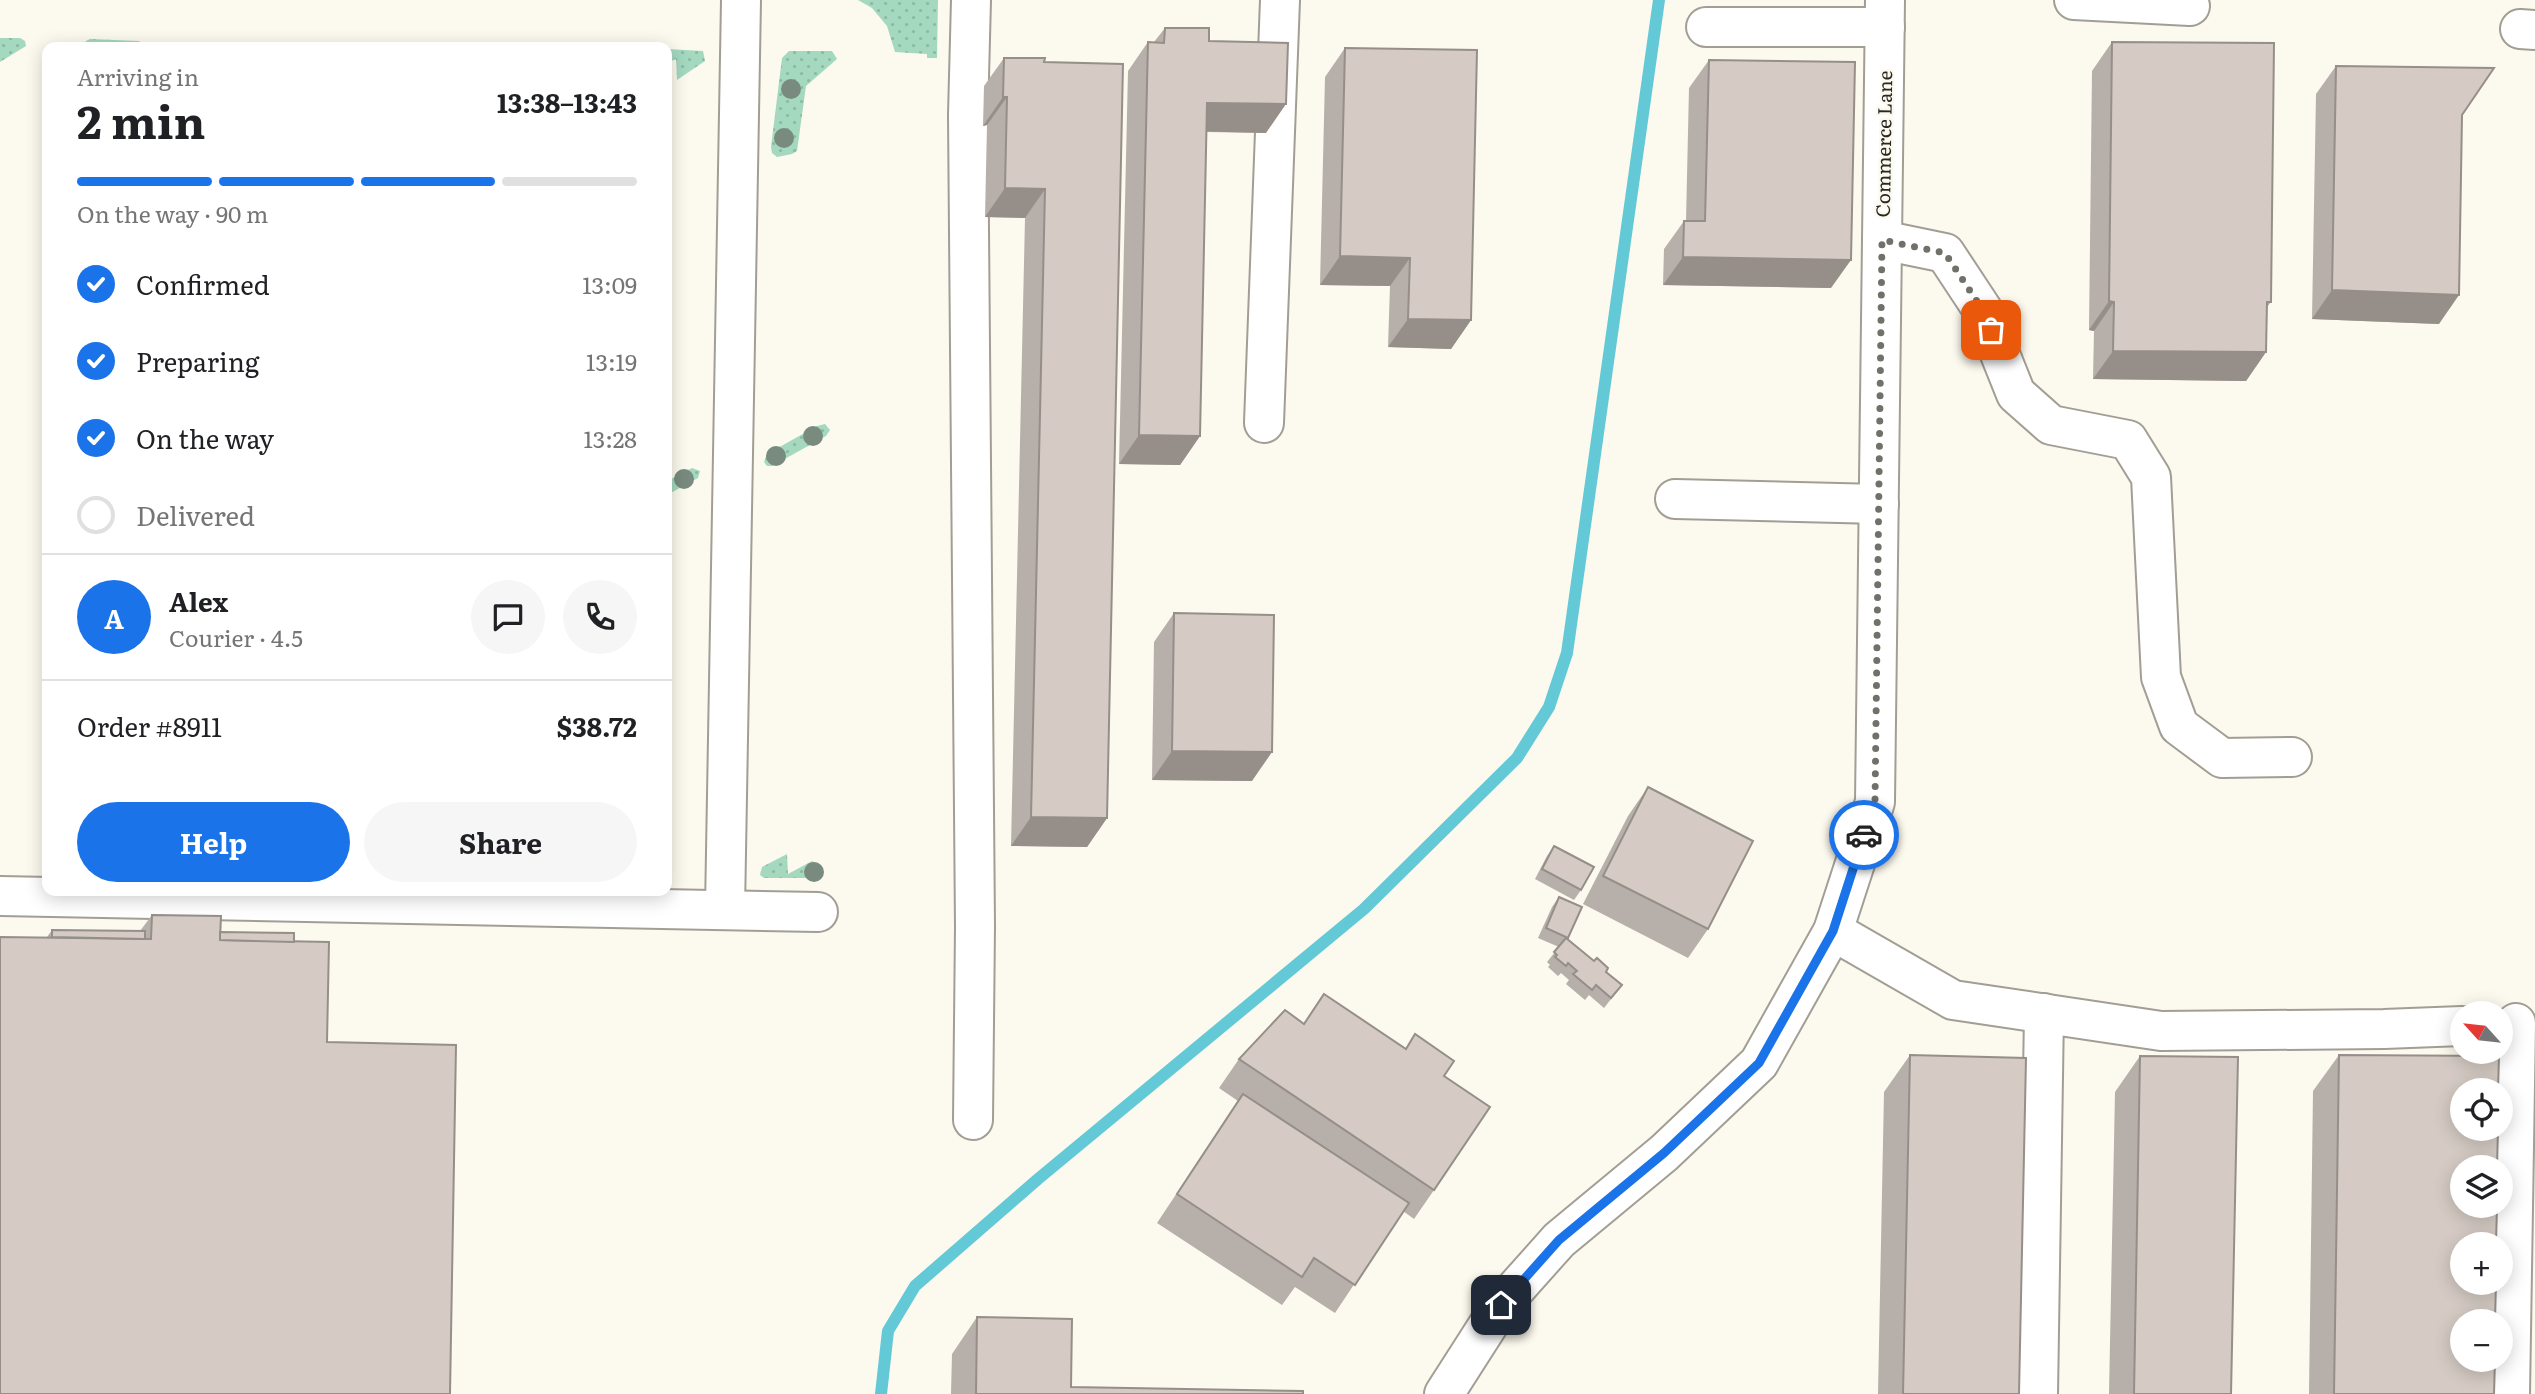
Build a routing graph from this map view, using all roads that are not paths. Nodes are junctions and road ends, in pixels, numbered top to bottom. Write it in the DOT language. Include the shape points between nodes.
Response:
graph roads {
  1 [pos="741,0"];
  2 [pos="971,0"];
  3 [pos="1280,0"];
  4 [pos="2074,0"];
  5 [pos="2190,6"];
  6 [pos="1885,14"];
  7 [pos="1706,27"];
  8 [pos="1882,240"];
  9 [pos="1264,423"];
  10 [pos="1675,499"];
  11 [pos="1880,504"];
  12 [pos="2292,757"];
  13 [pos="0,896"];
  14 [pos="725,909"];
  15 [pos="818,912"];
  16 [pos="1833,931"];
  17 [pos="2045,1013"];
  18 [pos="2517,1023"];
  19 [pos="2450,1027"];
  20 [pos="973,1120"];
  21 [pos="1444,1394"];
  22 [pos="2038,1394"];
  23 [pos="2510,1394"];
  1 -- 14 [label="street"];
  2 -- 20 [label="street"];
  3 -- 9 [label="street"];
  4 -- 5 [label="street"];
  6 -- 7 [label="street"];
  6 -- 8 [label="street, Commerce Lane"];
  8 -- 11 [label="street, Commerce Lane"];
  8 -- 12 [label="street" via="1945,253 1982,309 2016,394 2051,425 2128,440 2151,477 2161,677 2179,726 2222,758"];
  10 -- 11 [label="street"];
  11 -- 16 [label="street, Commerce Lane" via="1875,802"];
  13 -- 14 [label="street"];
  14 -- 15 [label="street"];
  16 -- 17 [label="street" via="1954,1000"];
  16 -- 21 [label="street, Commerce Lane" via="1759,1063 1664,1153 1559,1240 1501,1305"];
  17 -- 19 [label="street" via="2161,1031"];
  17 -- 22 [label="street"];
  18 -- 23 [label="street"];
}
